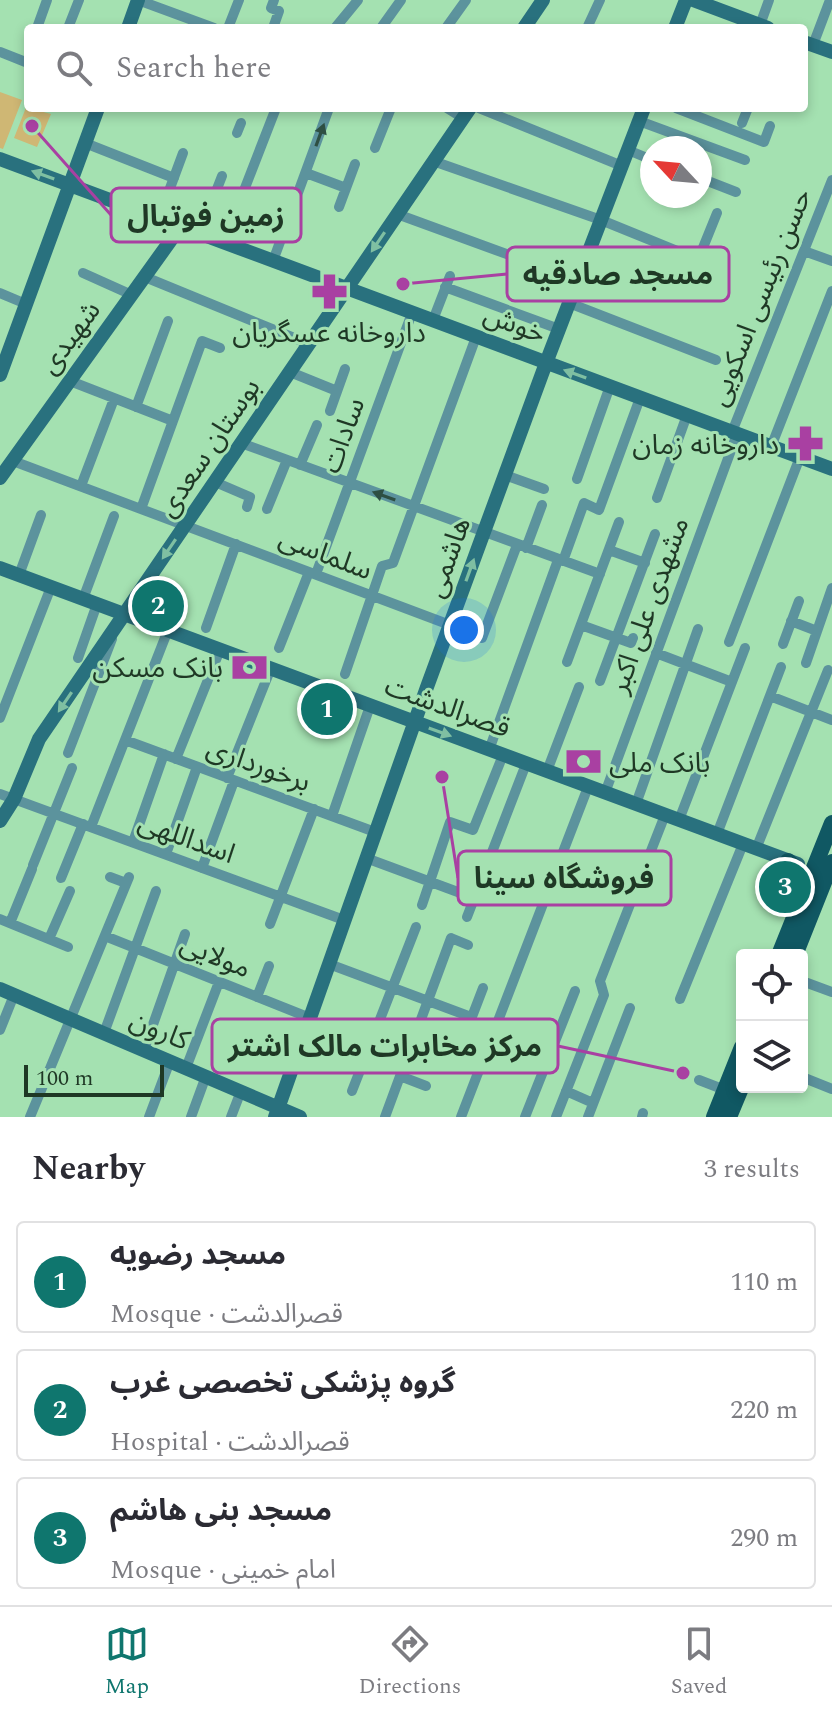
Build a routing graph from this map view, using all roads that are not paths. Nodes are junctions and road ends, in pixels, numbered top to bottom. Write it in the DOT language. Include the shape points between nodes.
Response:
graph roads {
  1 [pos="47,0"];
  2 [pos="79,0"];
  3 [pos="138,0"];
  4 [pos="239,0"];
  5 [pos="274,0"];
  6 [pos="358,0"];
  7 [pos="401,0"];
  8 [pos="466,0"];
  9 [pos="543,0"];
  10 [pos="600,0"];
  11 [pos="686,0"];
  12 [pos="693,0"];
  13 [pos="769,0"];
  14 [pos="830,0"];
  15 [pos="38,24"];
  16 [pos="70,24"];
  17 [pos="129,24"];
  18 [pos="203,24"];
  19 [pos="230,24"];
  20 [pos="274,24"];
  21 [pos="338,24"];
  22 [pos="384,24"];
  23 [pos="449,24"];
  24 [pos="527,24"];
  25 [pos="589,24"];
  26 [pos="677,24"];
  27 [pos="759,24"];
  28 [pos="764,24"];
  29 [pos="809,43"];
  30 [pos="0,52"];
  31 [pos="832,52"];
  32 [pos="24,58"];
  33 [pos="97,112"];
  34 [pos="274,112"];
  35 [pos="328,112"];
  36 [pos="389,112"];
  37 [pos="489,112"];
  38 [pos="686,112"];
  39 [pos="746,112"];
  40 [pos="466,113"];
  41 [pos="642,114"];
  42 [pos="742,123"];
  43 [pos="770,126"];
  44 [pos="85,143"];
  45 [pos="375,148"];
  46 [pos="628,150"];
  47 [pos="183,153"];
  48 [pos="640,155"];
  49 [pos="0,159"];
  50 [pos="745,160"];
  51 [pos="433,161"];
  52 [pos="355,164"];
  53 [pos="622,166"];
  54 [pos="306,173"];
  55 [pos="222,176"];
  56 [pos="174,178"];
  57 [pos="832,180"];
  58 [pos="712,183"];
  59 [pos="70,185"];
  60 [pos="346,188"];
  61 [pos="736,192"];
  62 [pos="215,194"];
  63 [pos="339,207"];
  64 [pos="717,213"];
  65 [pos="397,214"];
  66 [pos="159,218"];
  67 [pos="601,220"];
  68 [pos="181,226"];
  69 [pos="224,242"];
  70 [pos="804,251"];
  71 [pos="698,260"];
  72 [pos="273,261"];
  73 [pos="832,261"];
  74 [pos="719,268"];
  75 [pos="83,273"];
  76 [pos="564,275"];
  77 [pos="450,276"];
  78 [pos="145,277"];
  79 [pos="445,287"];
  80 [pos="347,288"];
  81 [pos="832,291"];
  82 [pos="0,293"];
  83 [pos="132,295"];
  84 [pos="569,303"];
  85 [pos="26,304"];
  86 [pos="412,313"];
  87 [pos="433,320"];
  88 [pos="168,321"];
  89 [pos="559,329"];
  90 [pos="476,337"];
  91 [pos="309,344"];
  92 [pos="220,348"];
  93 [pos="716,360"];
  94 [pos="546,363"];
  95 [pos="345,369"];
  96 [pos="290,372"];
  97 [pos="0,375"];
  98 [pos="70,381"];
  99 [pos="610,386"];
  100 [pos="337,391"];
  101 [pos="640,398"];
  102 [pos="114,399"];
  103 [pos="136,407"];
  104 [pos="330,411"];
  105 [pos="687,415"];
  106 [pos="173,421"];
  107 [pos="317,425"];
  108 [pos="734,433"];
  109 [pos="241,443"];
  110 [pos="771,447"];
  111 [pos="800,457"];
  112 [pos="287,460"];
  113 [pos="13,461"];
  114 [pos="300,465"];
  115 [pos="831,465"];
  116 [pos="505,475"];
  117 [pos="0,478"];
  118 [pos="577,479"];
  119 [pos="215,482"];
  120 [pos="349,483"];
  121 [pos="81,486"];
  122 [pos="544,489"];
  123 [pos="657,498"];
  124 [pos="542,505"];
  125 [pos="247,507"];
  126 [pos="414,507"];
  127 [pos="141,509"];
  128 [pos="267,509"];
  129 [pos="41,515"];
  130 [pos="114,516"];
  131 [pos="619,522"];
  132 [pos="185,525"];
  133 [pos="484,533"];
  134 [pos="655,534"];
  135 [pos="236,544"];
  136 [pos="522,547"];
  137 [pos="609,550"];
  138 [pos="561,561"];
  139 [pos="645,563"];
  140 [pos="0,568"];
  141 [pos="312,573"];
  142 [pos="600,574"];
  143 [pos="19,575"];
  144 [pos="51,587"];
  145 [pos="832,588"];
  146 [pos="372,595"];
  147 [pos="90,601"];
  148 [pos="799,601"];
  149 [pos="121,619"];
  150 [pos="791,621"];
  151 [pos="450,625"];
  152 [pos="581,625"];
  153 [pos="206,628"];
  154 [pos="698,629"];
  155 [pos="168,630"];
  156 [pos="817,631"];
  157 [pos="482,638"];
  158 [pos="617,638"];
  159 [pos="633,638"];
  160 [pos="729,642"];
  161 [pos="783,644"];
  162 [pos="279,648"];
  163 [pos="745,648"];
  164 [pos="220,650"];
  165 [pos="656,653"];
  166 [pos="78,658"];
  167 [pos="567,662"];
  168 [pos="806,663"];
  169 [pos="685,664"];
  170 [pos="781,667"];
  171 [pos="271,668"];
  172 [pos="828,670"];
  173 [pos="345,674"];
  174 [pos="600,681"];
  175 [pos="732,682"];
  176 [pos="579,687"];
  177 [pos="770,696"];
  178 [pos="370,706"];
  179 [pos="811,712"];
  180 [pos="0,718"];
  181 [pos="832,720"];
  182 [pos="414,722"];
  183 [pos="125,740"];
  184 [pos="496,752"];
  185 [pos="68,753"];
  186 [pos="164,754"];
  187 [pos="176,759"];
  188 [pos="526,764"];
  189 [pos="197,767"];
  190 [pos="72,768"];
  191 [pos="547,771"];
  192 [pos="230,779"];
  193 [pos="588,787"];
  194 [pos="605,793"];
  195 [pos="7,796"];
  196 [pos="636,804"];
  197 [pos="314,809"];
  198 [pos="54,813"];
  199 [pos="332,816"];
  200 [pos="672,818"];
  201 [pos="0,821"];
  202 [pos="832,823"];
  203 [pos="87,826"];
  204 [pos="375,832"];
  205 [pos="717,834"];
  206 [pos="133,842"];
  207 [pos="749,846"];
  208 [pos="166,854"];
  209 [pos="366,858"];
  210 [pos="788,861"];
  211 [pos="202,868"];
  212 [pos="826,871"];
  213 [pos="110,877"];
  214 [pos="61,878"];
  215 [pos="430,882"];
  216 [pos="70,891"];
  217 [pos="156,891"];
  218 [pos="804,892"];
  219 [pos="281,897"];
  220 [pos="474,898"];
  221 [pos="422,905"];
  222 [pos="467,917"];
  223 [pos="344,920"];
  224 [pos="5,921"];
  225 [pos="270,924"];
  226 [pos="416,927"];
  227 [pos="185,934"];
  228 [pos="105,936"];
  229 [pos="49,939"];
  230 [pos="468,945"];
  231 [pos="68,947"];
  232 [pos="135,948"];
  233 [pos="781,949"];
  234 [pos="797,949"];
  235 [pos="175,964"];
  236 [pos="329,964"];
  237 [pos="269,966"];
  238 [pos="808,979"];
  239 [pos="219,982"];
  240 [pos="392,988"];
  241 [pos="483,988"];
  242 [pos="575,991"];
  243 [pos="7,992"];
  244 [pos="832,992"];
  245 [pos="257,997"];
  246 [pos="680,999"];
  247 [pos="427,1001"];
  248 [pos="630,1008"];
  249 [pos="471,1017"];
  250 [pos="310,1018"];
  251 [pos="72,1019"];
  252 [pos="0,1030"];
  253 [pos="104,1033"];
  254 [pos="465,1035"];
  255 [pos="144,1050"];
  256 [pos="407,1057"];
  257 [pos="170,1061"];
  258 [pos="736,1062"];
  259 [pos="425,1063"];
  260 [pos="186,1068"];
  261 [pos="206,1076"];
  262 [pos="400,1076"];
  263 [pos="808,1079"];
  264 [pos="699,1080"];
  265 [pos="426,1086"];
  266 [pos="832,1089"];
  267 [pos="725,1090"];
  268 [pos="241,1091"];
  269 [pos="352,1091"];
  270 [pos="566,1091"];
  271 [pos="739,1093"];
  272 [pos="593,1103"];
  273 [pos="276,1112"];
  274 [pos="31,1117"];
  275 [pos="149,1117"];
  276 [pos="191,1117"];
  277 [pos="231,1117"];
  278 [pos="300,1117"];
  279 [pos="385,1117"];
  280 [pos="461,1117"];
  281 [pos="525,1117"];
  282 [pos="556,1117"];
  283 [pos="588,1117"];
  284 [pos="714,1117"];
  285 [pos="729,1117"];
  1 -- 15 [label="street"];
  2 -- 16 [label="street"];
  3 -- 17 [label="main road"];
  3 -- 18 [label="street"];
  4 -- 19 [label="street"];
  5 -- 20 [label="street" via="271,8 279,11"];
  6 -- 21 [label="street"];
  7 -- 22 [label="street"];
  8 -- 23 [label="street"];
  9 -- 24 [label="main road"];
  10 -- 25 [label="street"];
  11 -- 26 [label="main road"];
  12 -- 27 [label="main road"];
  13 -- 28 [label="street"];
  14 -- 29 [label="street"];
  29 -- 31 [label="main road"];
  30 -- 32 [label="street"];
  33 -- 44 [label="main road"];
  34 -- 69 [label="street"];
  54 -- 35 [label="street, one-way"];
  36 -- 45 [label="street"];
  37 -- 53 [label="street"];
  38 -- 43 [label="street" via="764,142"];
  39 -- 42 [label="street"];
  40 -- 51 [label="main road, بوستان سعدی"];
  41 -- 46 [label="main road, هاشمی"];
  41 -- 50 [label="street"];
  44 -- 56 [label="street"];
  44 -- 59 [label="main road"];
  46 -- 48 [label="street"];
  46 -- 53 [label="main road, هاشمی"];
  47 -- 56 [label="street"];
  59 -- 49 [label="main road, خوش, one-way"];
  51 -- 65 [label="main road, بوستان سعدی"];
  51 -- 67 [label="street"];
  52 -- 60 [label="street"];
  53 -- 67 [label="main road, هاشمی"];
  54 -- 60 [label="street"];
  54 -- 72 [label="street"];
  55 -- 62 [label="street"];
  56 -- 66 [label="street"];
  57 -- 70 [label="street, حسن رئیسی اسکویی"];
  58 -- 61 [label="street"];
  59 -- 66 [label="main road, خوش"];
  59 -- 85 [label="main road"];
  60 -- 63 [label="street"];
  64 -- 71 [label="street"];
  65 -- 76 [label="street"];
  65 -- 80 [label="main road, بوستان سعدی, one-way"];
  66 -- 68 [label="main road, خوش"];
  67 -- 71 [label="street"];
  67 -- 84 [label="main road, هاشمی"];
  68 -- 69 [label="main road, خوش"];
  68 -- 78 [label="main road, شهیدی"];
  69 -- 72 [label="main road, خوش"];
  70 -- 73 [label="street"];
  70 -- 108 [label="street, حسن رئیسی اسکویی"];
  71 -- 74 [label="street"];
  72 -- 80 [label="main road, خوش"];
  75 -- 83 [label="street"];
  77 -- 79 [label="street"];
  78 -- 83 [label="main road, شهیدی"];
  78 -- 91 [label="street"];
  79 -- 87 [label="street"];
  79 -- 89 [label="street"];
  80 -- 86 [label="main road, خوش"];
  80 -- 91 [label="main road, بوستان سعدی"];
  81 -- 110 [label="street"];
  82 -- 85 [label="street"];
  83 -- 98 [label="main road, شهیدی"];
  84 -- 89 [label="main road, هاشمی"];
  84 -- 93 [label="street"];
  85 -- 97 [label="main road"];
  86 -- 87 [label="main road, خوش"];
  86 -- 120 [label="street, سادات"];
  87 -- 90 [label="main road, خوش"];
  88 -- 103 [label="street"];
  89 -- 94 [label="main road, هاشمی"];
  90 -- 94 [label="main road, خوش"];
  90 -- 126 [label="street"];
  91 -- 96 [label="main road, بوستان سعدی"];
  92 -- 106 [label="street" via="202,341"];
  99 -- 94 [label="main road, خوش, one-way"];
  94 -- 116 [label="main road, هاشمی"];
  95 -- 100 [label="street"];
  96 -- 100 [label="street"];
  96 -- 109 [label="main road, بوستان سعدی"];
  98 -- 102 [label="street"];
  98 -- 113 [label="main road, شهیدی"];
  99 -- 101 [label="main road, خوش"];
  99 -- 118 [label="street"];
  100 -- 104 [label="street"];
  101 -- 105 [label="main road, خوش"];
  101 -- 138 [label="street" via="599,510 584,503"];
  102 -- 103 [label="street"];
  102 -- 121 [label="street"];
  103 -- 106 [label="street"];
  105 -- 108 [label="main road, خوش"];
  105 -- 123 [label="street"];
  106 -- 127 [label="street"];
  107 -- 114 [label="street"];
  108 -- 110 [label="main road, خوش"];
  108 -- 165 [label="street, مشهدی علی اکبر"];
  109 -- 112 [label="street"];
  109 -- 119 [label="main road, بوستان سعدی"];
  110 -- 111 [label="main road, خوش"];
  111 -- 115 [label="main road, خوش"];
  111 -- 160 [label="street"];
  112 -- 114 [label="street"];
  112 -- 128 [label="street"];
  113 -- 117 [label="main road, شهیدی"];
  113 -- 121 [label="street, سلماسی"];
  114 -- 120 [label="street"];
  116 -- 122 [label="street"];
  116 -- 133 [label="main road, هاشمی"];
  119 -- 125 [label="street" via="250,497"];
  119 -- 132 [label="main road, بوستان سعدی"];
  126 -- 120 [label="street, one-way"];
  120 -- 141 [label="street, سادات"];
  121 -- 127 [label="street, سلماسی"];
  124 -- 136 [label="street"];
  126 -- 133 [label="street"];
  126 -- 146 [label="street" via="393,563 382,566"];
  127 -- 132 [label="street, سلماسی"];
  129 -- 143 [label="street"];
  130 -- 147 [label="street"];
  131 -- 137 [label="street"];
  132 -- 135 [label="street, سلماسی"];
  132 -- 149 [label="main road, بوستان سعدی, one-way"];
  133 -- 136 [label="street"];
  151 -- 133 [label="main road, هاشمی, one-way"];
  134 -- 139 [label="street"];
  135 -- 141 [label="street, سلماسی"];
  135 -- 153 [label="street"];
  136 -- 138 [label="street"];
  136 -- 157 [label="street"];
  137 -- 139 [label="street"];
  137 -- 142 [label="street"];
  138 -- 142 [label="street"];
  138 -- 184 [label="street"];
  139 -- 158 [label="street"];
  140 -- 143 [label="main road, قصرالدشت"];
  141 -- 146 [label="street, سلماسی"];
  141 -- 162 [label="street, سادات"];
  142 -- 152 [label="street"];
  143 -- 144 [label="main road, قصرالدشت"];
  144 -- 147 [label="main road, قصرالدشت"];
  144 -- 180 [label="street"];
  145 -- 156 [label="street"];
  146 -- 151 [label="street, سلماسی"];
  146 -- 173 [label="street"];
  147 -- 149 [label="main road, قصرالدشت"];
  147 -- 166 [label="street"];
  148 -- 150 [label="street"];
  149 -- 155 [label="main road, قصرالدشت"];
  149 -- 185 [label="street"];
  149 -- 195 [label="main road, بوستان سعدی, one-way"];
  150 -- 156 [label="street"];
  150 -- 161 [label="street"];
  151 -- 182 [label="main road, هاشمی"];
  152 -- 158 [label="street"];
  152 -- 167 [label="street"];
  154 -- 169 [label="street"];
  155 -- 164 [label="main road, قصرالدشت"];
  155 -- 183 [label="street"];
  156 -- 168 [label="street"];
  158 -- 159 [label="street" via="631,643"];
  158 -- 174 [label="street"];
  163 -- 175 [label="street"];
  164 -- 171 [label="main road, قصرالدشت"];
  164 -- 187 [label="street"];
  165 -- 169 [label="street"];
  165 -- 194 [label="street, مشهدی علی اکبر"];
  169 -- 175 [label="street"];
  169 -- 196 [label="street"];
  170 -- 177 [label="street"];
  171 -- 178 [label="main road, قصرالدشت"];
  171 -- 192 [label="street"];
  172 -- 179 [label="street"];
  175 -- 200 [label="street"];
  176 -- 191 [label="street"];
  177 -- 179 [label="street"];
  177 -- 205 [label="street"];
  178 -- 182 [label="main road, قصرالدشت"];
  178 -- 199 [label="street"];
  179 -- 181 [label="street"];
  179 -- 207 [label="street"];
  182 -- 184 [label="main road, قصرالدشت, one-way"];
  182 -- 204 [label="main road, هاشمی"];
  183 -- 186 [label="street, برخورداری"];
  183 -- 203 [label="street"];
  184 -- 188 [label="main road, قصرالدشت"];
  184 -- 215 [label="street" via="473,830 450,822"];
  186 -- 187 [label="street, برخورداری"];
  186 -- 206 [label="street"];
  187 -- 189 [label="street, برخورداری"];
  188 -- 191 [label="main road, قصرالدشت"];
  188 -- 220 [label="street"];
  189 -- 192 [label="street, برخورداری"];
  189 -- 208 [label="street"];
  190 -- 198 [label="street"];
  191 -- 193 [label="main road, قصرالدشت"];
  192 -- 197 [label="street, برخورداری"];
  192 -- 211 [label="street"];
  193 -- 194 [label="main road, قصرالدشت"];
  193 -- 280 [label="street"];
  194 -- 196 [label="main road, قصرالدشت"];
  195 -- 198 [label="street, اسداللهی"];
  195 -- 201 [label="main road, بوستان سعدی"];
  196 -- 200 [label="main road, قصرالدشت"];
  197 -- 199 [label="street, برخورداری"];
  197 -- 219 [label="street"];
  198 -- 203 [label="street, اسداللهی"];
  198 -- 224 [label="street"];
  199 -- 204 [label="street, برخورداری"];
  200 -- 205 [label="main road, قصرالدشت"];
  200 -- 270 [label="street" via="600,981 604,995"];
  202 -- 212 [label="main road"];
  203 -- 206 [label="street, اسداللهی"];
  203 -- 214 [label="street"];
  204 -- 209 [label="main road, هاشمی"];
  205 -- 207 [label="main road, قصرالدشت"];
  206 -- 208 [label="street, اسداللهی"];
  207 -- 210 [label="main road, قصرالدشت"];
  207 -- 246 [label="street"];
  208 -- 211 [label="street, اسداللهی"];
  209 -- 215 [label="street"];
  209 -- 223 [label="main road, هاشمی"];
  210 -- 212 [label="main road, قصرالدشت"];
  210 -- 218 [label="main road" via="799,871"];
  211 -- 219 [label="street, اسداللهی"];
  212 -- 218 [label="main road"];
  212 -- 234 [label="main road"];
  213 -- 228 [label="street" via="128,880"];
  215 -- 220 [label="street"];
  215 -- 221 [label="street"];
  216 -- 229 [label="street"];
  217 -- 232 [label="street"];
  218 -- 233 [label="main road"];
  219 -- 223 [label="street, اسداللهی"];
  219 -- 225 [label="street"];
  220 -- 222 [label="street"];
  223 -- 236 [label="main road, هاشمی"];
  224 -- 229 [label="street"];
  226 -- 240 [label="street"];
  227 -- 235 [label="street"];
  228 -- 232 [label="street, مولایی"];
  228 -- 251 [label="street"];
  229 -- 231 [label="street"];
  230 -- 247 [label="street" via="451,938"];
  232 -- 235 [label="street, مولایی"];
  232 -- 253 [label="street"];
  235 -- 239 [label="street, مولایی"];
  235 -- 255 [label="street"];
  236 -- 240 [label="street"];
  236 -- 250 [label="main road, هاشمی"];
  237 -- 245 [label="street"];
  238 -- 244 [label="street"];
  239 -- 245 [label="street, مولایی" via="239,996"];
  239 -- 260 [label="street"];
  240 -- 247 [label="street"];
  240 -- 269 [label="street"];
  241 -- 249 [label="street"];
  242 -- 281 [label="street"];
  243 -- 251 [label="main road, کارون"];
  243 -- 252 [label="street"];
  245 -- 250 [label="street, مولایی"];
  247 -- 249 [label="street"];
  247 -- 256 [label="street"];
  248 -- 272 [label="street"];
  249 -- 254 [label="street"];
  250 -- 273 [label="main road, هاشمی"];
  251 -- 253 [label="main road, کارون"];
  251 -- 274 [label="street"];
  253 -- 255 [label="main road, کارون"];
  255 -- 257 [label="main road, کارون"];
  256 -- 259 [label="street"];
  256 -- 262 [label="street"];
  257 -- 260 [label="main road, کارون"];
  257 -- 275 [label="street"];
  258 -- 267 [label="main road"];
  260 -- 261 [label="main road, کارون"];
  261 -- 268 [label="main road, کارون"];
  261 -- 276 [label="street"];
  262 -- 265 [label="street"];
  262 -- 279 [label="street"];
  263 -- 266 [label="street"];
  264 -- 267 [label="street"];
  267 -- 284 [label="main road"];
  268 -- 273 [label="main road, کارون"];
  268 -- 277 [label="street"];
  270 -- 272 [label="street"];
  270 -- 282 [label="street"];
  271 -- 285 [label="main road"];
  272 -- 283 [label="street"];
  273 -- 278 [label="main road, کارون"];
}
